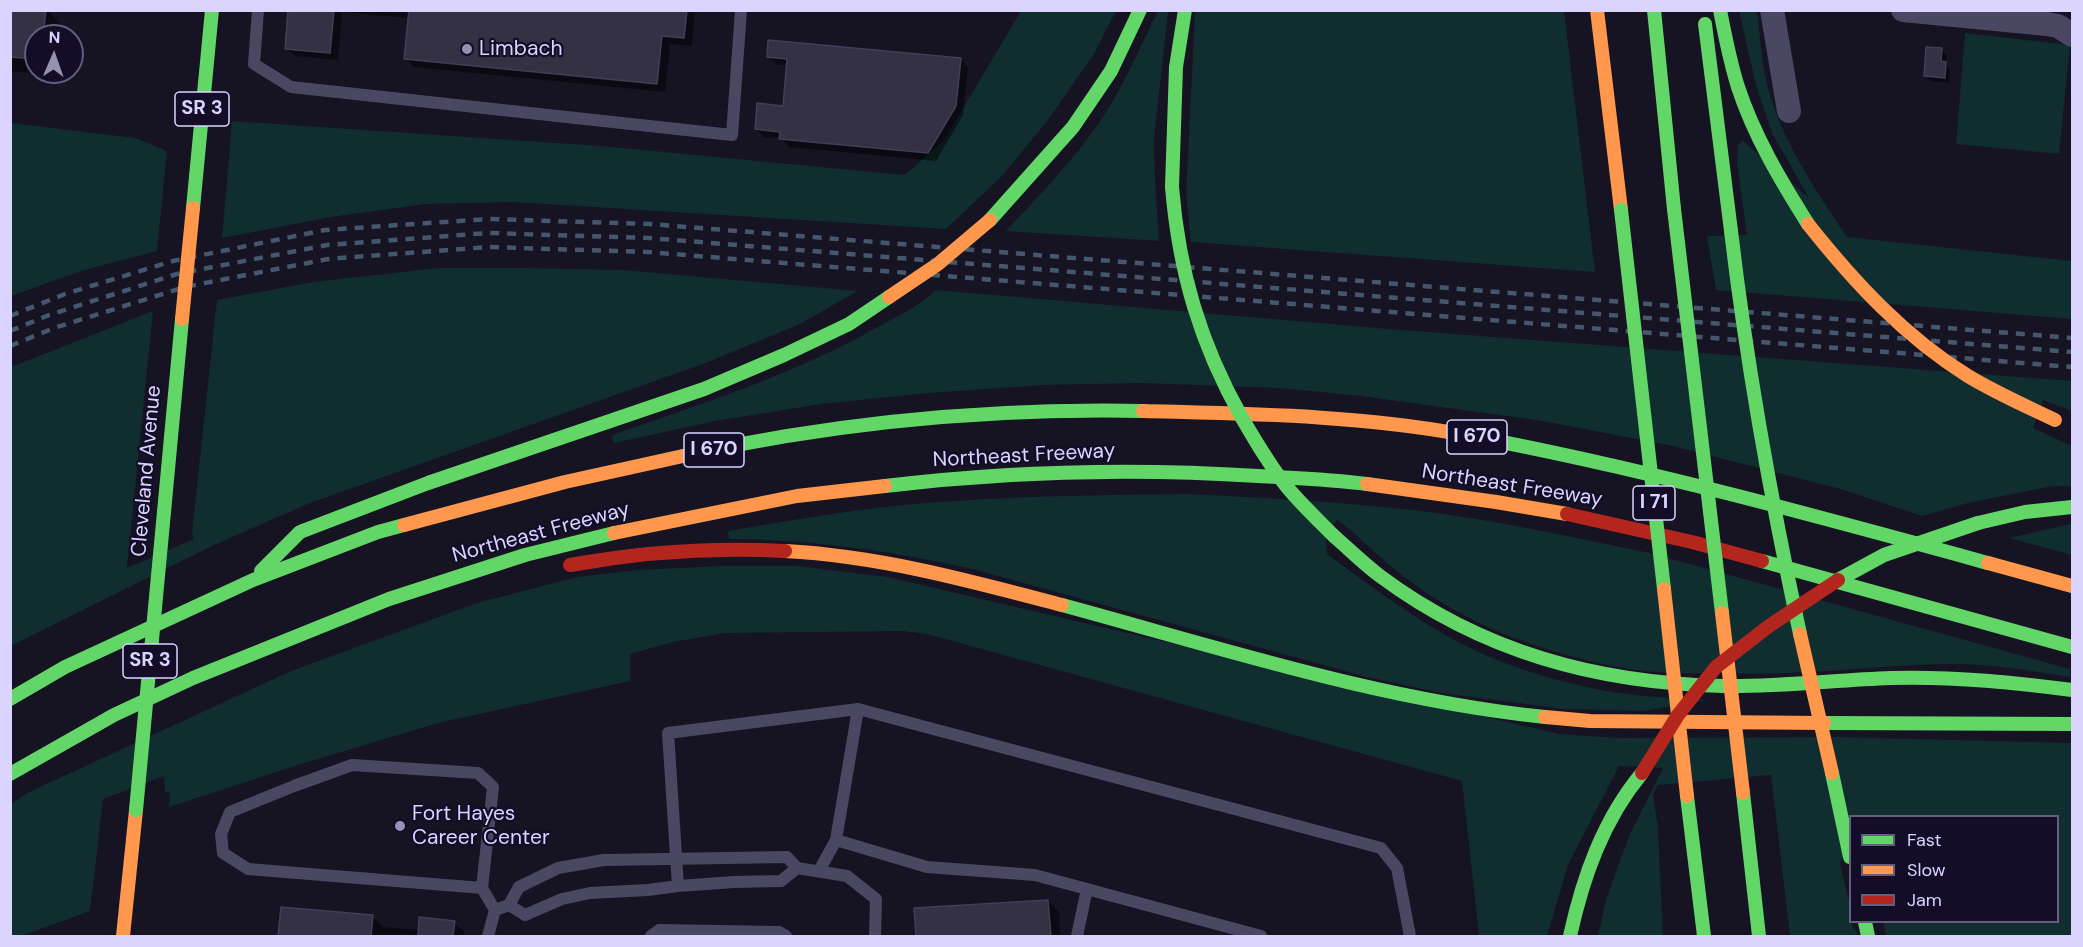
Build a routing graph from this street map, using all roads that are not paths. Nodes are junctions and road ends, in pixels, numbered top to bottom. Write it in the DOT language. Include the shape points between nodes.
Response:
graph roads {
  1 [pos="212,10"];
  2 [pos="258,10"];
  3 [pos="741,10"];
  4 [pos="1140,10"];
  5 [pos="1185,10"];
  6 [pos="1597,10"];
  7 [pos="1654,10"];
  8 [pos="1703,10"];
  9 [pos="1720,10"];
  10 [pos="1772,10"];
  11 [pos="1904,10"];
  12 [pos="2073,35"];
  13 [pos="1789,111"];
  14 [pos="2059,421"];
  15 [pos="2073,507"];
  16 [pos="558,567"];
  17 [pos="253,580"];
  18 [pos="491,580"];
  19 [pos="2073,585"];
  20 [pos="389,599"];
  21 [pos="2073,647"];
  22 [pos="2073,690"];
  23 [pos="10,699"];
  24 [pos="858,709"];
  25 [pos="2073,724"];
  26 [pos="1641,773"];
  27 [pos="10,774"];
  28 [pos="836,840"];
  29 [pos="1849,848"];
  30 [pos="677,859"];
  31 [pos="797,868"];
  32 [pos="819,871"];
  33 [pos="678,886"];
  34 [pos="482,888"];
  35 [pos="1087,889"];
  36 [pos="1596,892"];
  37 [pos="509,905"];
  38 [pos="495,910"];
  39 [pos="1227,932"];
  40 [pos="123,936"];
  41 [pos="488,936"];
  42 [pos="651,936"];
  43 [pos="786,936"];
  44 [pos="875,936"];
  45 [pos="1077,936"];
  46 [pos="1261,936"];
  47 [pos="1410,936"];
  48 [pos="1570,936"];
  49 [pos="1704,936"];
  50 [pos="1759,936"];
  1 -- 40 [label="main road, Cleveland Avenue / SR 3, bridge"];
  2 -- 3 [label="lane" via="254,64 291,87 732,135"];
  4 -- 17 [label="main road, bridge" via="1111,70 1073,127 990,220 938,264 849,324 705,389 428,483 300,532"];
  5 -- 22 [label="main road, bridge" via="1176,67 1174,224 1196,316 1215,367 1266,457 1302,504 1378,574 1481,637 1536,657 1633,680 1693,686 1761,686 1943,678"];
  6 -- 49 [label="main road, I 71, bridge"];
  7 -- 50 [label="main road, I 71, bridge"];
  8 -- 29 [label="main road, bridge" via="1757,421 1798,628"];
  9 -- 14 [label="main road, bridge" via="1750,116 1785,188 1838,263 1881,309 1933,351 2006,397"];
  10 -- 13 [label="street"];
  11 -- 12 [label="street" via="2047,24"];
  15 -- 26 [label="main road, bridge" via="2025,512 1933,537 1884,555 1832,583 1716,667 1678,715"];
  16 -- 25 [label="main road" via="657,553 751,549 895,564 1380,691 1509,713 1590,721"];
  17 -- 19 [label="main road, Northeast Freeway / I 670" via="378,532 565,482 702,452 865,424 1007,413 1135,411 1302,415 1432,429 1754,499"];
  17 -- 23 [label="main road, Northeast Freeway / I 670" via="65,667"];
  18 -- 20 [label="main road"];
  20 -- 21 [label="main road, Northeast Freeway" via="525,555 653,524 797,496 948,478 1086,471 1224,474 1352,482 1593,519 1747,556"];
  20 -- 27 [label="main road, Northeast Freeway" via="193,678 114,715"];
  24 -- 28 [label="lane"];
  24 -- 30 [label="lane" via="668,733"];
  24 -- 47 [label="lane" via="1381,848 1397,868"];
  26 -- 36 [label="main road"];
  26 -- 48 [label="main road" via="1616,808 1593,858"];
  28 -- 32 [label="lane"];
  28 -- 35 [label="lane" via="927,867 1035,875"];
  30 -- 31 [label="lane" via="787,857"];
  30 -- 33 [label="lane"];
  30 -- 37 [label="lane" via="604,860 558,868 519,887"];
  31 -- 32 [label="lane"];
  31 -- 33 [label="lane" via="781,881"];
  32 -- 44 [label="lane" via="848,876 876,899"];
  33 -- 37 [label="lane" via="590,893 562,899 525,915"];
  34 -- 34 [label="lane" via="248,869 223,853 221,834 230,812 352,765 478,773 493,787"];
  34 -- 38 [label="lane"];
  35 -- 39 [label="lane"];
  35 -- 45 [label="lane"];
  37 -- 38 [label="lane"];
  38 -- 41 [label="lane"];
  39 -- 46 [label="lane"];
  42 -- 43 [label="lane" via="659,930 779,932"];
}
